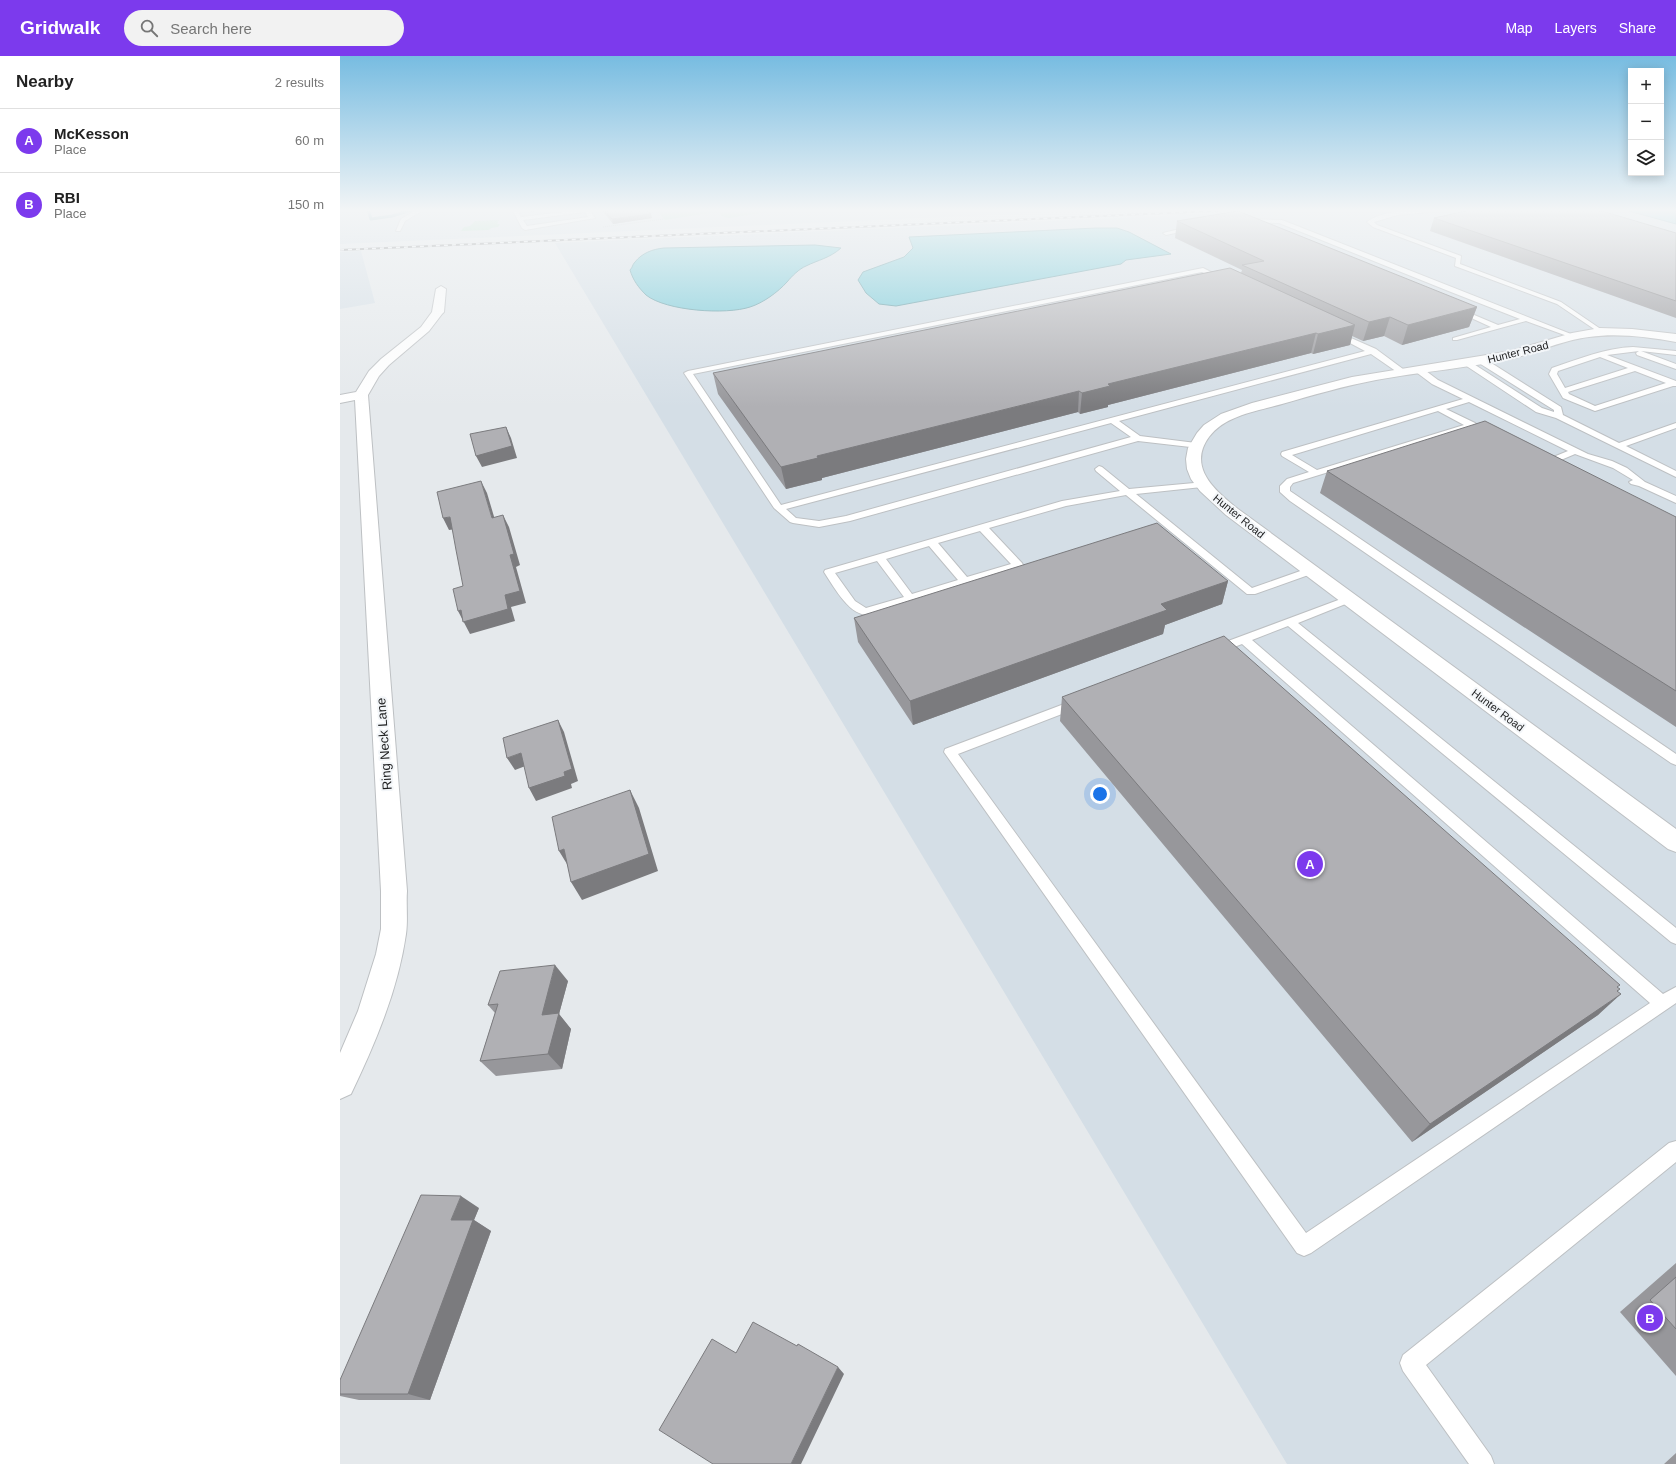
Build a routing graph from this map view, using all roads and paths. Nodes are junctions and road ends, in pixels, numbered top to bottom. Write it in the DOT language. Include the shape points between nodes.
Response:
graph roads {
  1 [pos="1180,275"];
  2 [pos="1213,275"];
  3 [pos="1413,275"];
  4 [pos="1483,275"];
  5 [pos="1232,284"];
  6 [pos="440,289"];
  7 [pos="1453,291"];
  8 [pos="1440,294"];
  9 [pos="1448,306"];
  10 [pos="1526,319"];
  11 [pos="1498,327"];
  12 [pos="1331,331"];
  13 [pos="1602,332"];
  14 [pos="1572,336"];
  15 [pos="1454,339"];
  16 [pos="1676,343"];
  17 [pos="1631,349"];
  18 [pos="1373,351"];
  19 [pos="1602,354"];
  20 [pos="1474,362"];
  21 [pos="1676,367"];
  22 [pos="1636,368"];
  23 [pos="1411,371"];
  24 [pos="1675,384"];
  25 [pos="1563,391"];
  26 [pos="361,395"];
  27 [pos="340,399"];
  28 [pos="1470,399"];
  29 [pos="1439,408"];
  30 [pos="1559,416"];
  31 [pos="1112,420"];
  32 [pos="1472,425"];
  33 [pos="1676,425"];
  34 [pos="1485,432"];
  35 [pos="1138,438"];
  36 [pos="1196,446"];
  37 [pos="1618,446"];
  38 [pos="1576,451"];
  39 [pos="1533,456"];
  40 [pos="1099,468"];
  41 [pos="1316,473"];
  42 [pos="1676,474"];
  43 [pos="1202,484"];
  44 [pos="1128,492"];
  45 [pos="1676,500"];
  46 [pos="779,508"];
  47 [pos="982,527"];
  48 [pos="932,542"];
  49 [pos="879,557"];
  50 [pos="1310,571"];
  51 [pos="964,581"];
  52 [pos="910,598"];
  53 [pos="1349,599"];
  54 [pos="1289,621"];
  55 [pos="1243,639"];
  56 [pos="1199,656"];
  57 [pos="1089,699"];
  58 [pos="1676,760"];
  59 [pos="1676,842"];
  60 [pos="1676,937"];
  61 [pos="1676,994"];
  62 [pos="1662,1003"];
  63 [pos="340,1084"];
  64 [pos="1676,1150"];
  65 [pos="1483,1464"];
  1 -- 46 [label="lane" via="688,373"];
  2 -- 5 [label="lane"];
  3 -- 7 [label="lane"];
  4 -- 13 [label="lane" via="1559,303"];
  6 -- 26 [label="street" via="438,312 425,329 385,362"];
  7 -- 8 [label="lane"];
  7 -- 10 [label="lane"];
  9 -- 11 [label="lane"];
  10 -- 11 [label="lane"];
  10 -- 14 [label="lane"];
  11 -- 15 [label="lane"];
  12 -- 18 [label="lane"];
  13 -- 14 [label="street, Hunter Road"];
  13 -- 16 [label="street, Hunter Road" via="1628,332"];
  14 -- 20 [label="street, Hunter Road" via="1540,347"];
  16 -- 17 [label="lane"];
  17 -- 19 [label="lane"];
  17 -- 21 [label="lane"];
  18 -- 23 [label="lane"];
  18 -- 31 [label="lane"];
  19 -- 22 [label="lane"];
  19 -- 25 [label="lane" via="1555,370 1553,374"];
  20 -- 23 [label="street, Hunter Road"];
  20 -- 30 [label="lane" via="1539,410"];
  20 -- 30 [label="lane" via="1558,409"];
  22 -- 24 [label="lane"];
  22 -- 25 [label="lane"];
  23 -- 28 [label="lane"];
  23 -- 36 [label="street, Hunter Road" via="1348,382 1248,409 1214,424 1202,435"];
  24 -- 25 [label="lane" via="1595,409 1566,396"];
  26 -- 27 [label="street"];
  26 -- 63 [label="street, Ring Neck Lane" via="394,891 393,933 372,1014"];
  28 -- 29 [label="lane"];
  28 -- 38 [label="lane"];
  29 -- 32 [label="lane"];
  29 -- 41 [label="lane" via="1285,454"];
  30 -- 37 [label="lane"];
  31 -- 35 [label="lane"];
  31 -- 46 [label="lane"];
  32 -- 34 [label="lane"];
  32 -- 41 [label="lane"];
  33 -- 37 [label="lane"];
  35 -- 36 [label="lane"];
  35 -- 46 [label="lane" via="847,519 819,524 793,520"];
  36 -- 43 [label="street, Hunter Road" via="1192,458"];
  37 -- 42 [label="lane"];
  38 -- 39 [label="lane" via="1546,463"];
  38 -- 45 [label="lane" via="1592,464"];
  40 -- 44 [label="lane"];
  41 -- 58 [label="lane" via="1290,481 1285,486 1285,492"];
  43 -- 44 [label="lane"];
  43 -- 50 [label="street, Hunter Road" via="1232,512"];
  44 -- 47 [label="lane" via="1065,503"];
  44 -- 50 [label="lane" via="1251,592"];
  47 -- 48 [label="lane"];
  47 -- 51 [label="lane" via="1018,565"];
  48 -- 49 [label="lane"];
  48 -- 51 [label="lane"];
  49 -- 52 [label="lane"];
  49 -- 52 [label="lane" via="829,572 851,603 865,612"];
  50 -- 53 [label="street, Hunter Road"];
  51 -- 52 [label="lane"];
  53 -- 54 [label="lane"];
  53 -- 59 [label="street, Hunter Road"];
  54 -- 55 [label="lane"];
  54 -- 60 [label="lane"];
  55 -- 56 [label="lane"];
  55 -- 62 [label="lane"];
  57 -- 62 [label="lane" via="950,752 1304,1246"];
  61 -- 62 [label="lane"];
  64 -- 65 [label="lane" via="1411,1363"];
}
